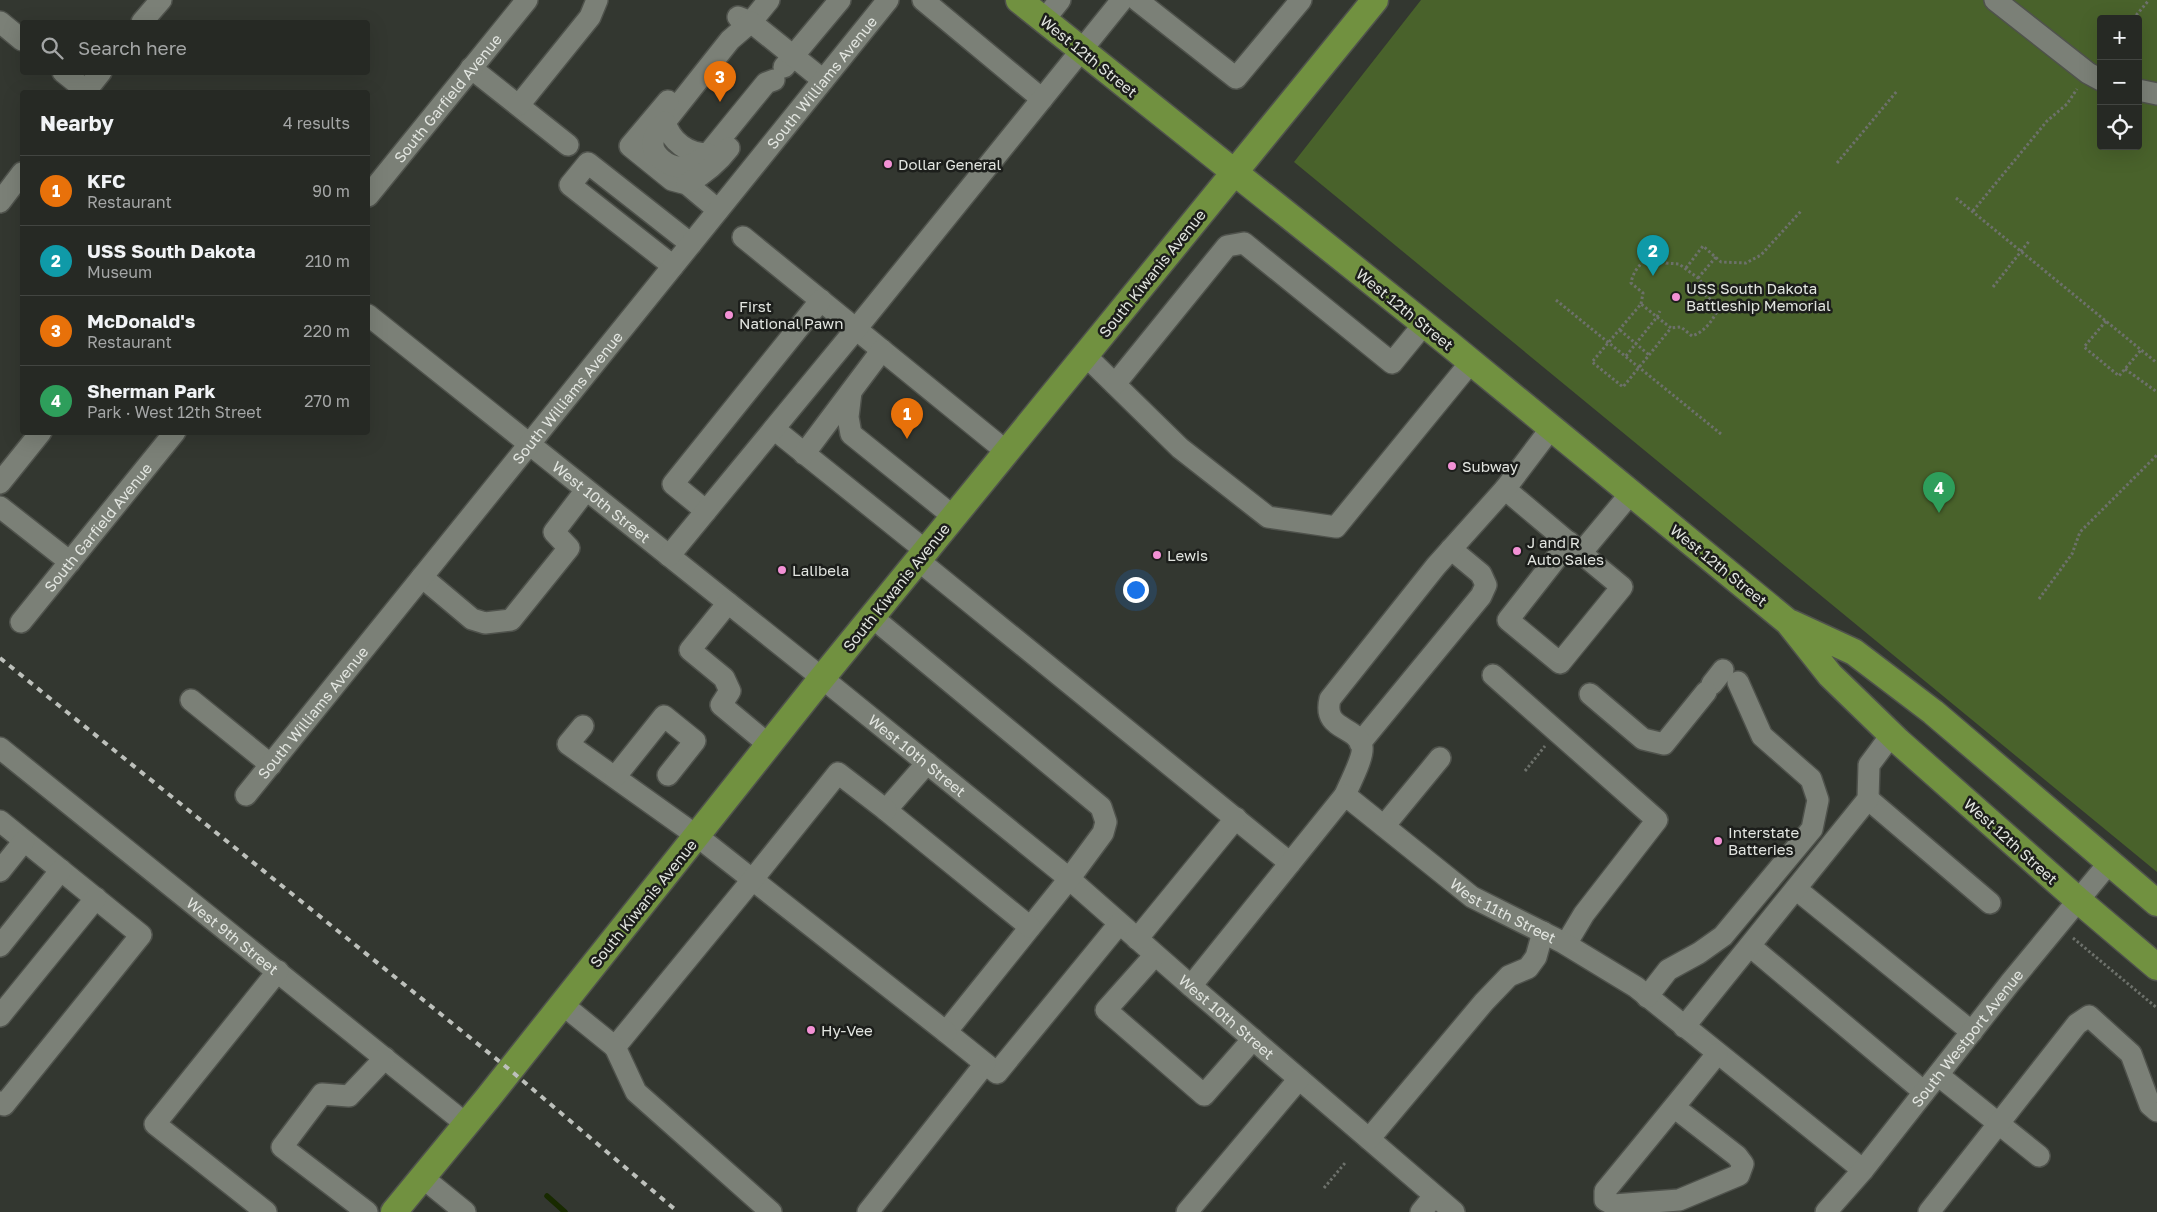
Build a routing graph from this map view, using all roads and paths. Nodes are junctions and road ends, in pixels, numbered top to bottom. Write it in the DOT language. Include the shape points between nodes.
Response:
graph roads {
  1 [pos="161,0"];
  2 [pos="526,0"];
  3 [pos="597,0"];
  4 [pos="769,0"];
  5 [pos="840,0"];
  6 [pos="888,0"];
  7 [pos="923,0"];
  8 [pos="1019,0"];
  9 [pos="1060,0"];
  10 [pos="1122,0"];
  11 [pos="1137,0"];
  12 [pos="1301,0"];
  13 [pos="1375,0"];
  14 [pos="1995,0"];
  15 [pos="2149,0"];
  16 [pos="2136,15"];
  17 [pos="144,20"];
  18 [pos="1044,20"];
  19 [pos="0,22"];
  20 [pos="751,22"];
  21 [pos="20,38"];
  22 [pos="1082,50"];
  23 [pos="792,56"];
  24 [pos="471,68"];
  25 [pos="66,75"];
  26 [pos="99,75"];
  27 [pos="2094,76"];
  28 [pos="774,80"];
  29 [pos="823,80"];
  30 [pos="84,90"];
  31 [pos="88,90"];
  32 [pos="1897,91"];
  33 [pos="2142,91"];
  34 [pos="2157,94"];
  35 [pos="1042,99"];
  36 [pos="519,105"];
  37 [pos="568,145"];
  38 [pos="1836,163"];
  39 [pos="1234,172"];
  40 [pos="20,176"];
  41 [pos="687,184"];
  42 [pos="370,194"];
  43 [pos="1956,198"];
  44 [pos="0,202"];
  45 [pos="718,210"];
  46 [pos="1801,211"];
  47 [pos="1972,211"];
  48 [pos="743,237"];
  49 [pos="2030,240"];
  50 [pos="691,244"];
  51 [pos="2021,251"];
  52 [pos="1716,257"];
  53 [pos="673,266"];
  54 [pos="1686,268"];
  55 [pos="1691,272"];
  56 [pos="1687,277"];
  57 [pos="1698,278"];
  58 [pos="1993,287"];
  59 [pos="821,300"];
  60 [pos="1556,300"];
  61 [pos="1641,304"];
  62 [pos="1660,311"];
  63 [pos="370,317"];
  64 [pos="1657,317"];
  65 [pos="2106,321"];
  66 [pos="1424,324"];
  67 [pos="1671,328"];
  68 [pos="856,329"];
  69 [pos="1620,330"];
  70 [pos="1609,343"];
  71 [pos="1636,344"];
  72 [pos="882,350"];
  73 [pos="2141,350"];
  74 [pos="1085,355"];
  75 [pos="1649,355"];
  76 [pos="1626,356"];
  77 [pos="1471,362"];
  78 [pos="2157,363"];
  79 [pos="1639,367"];
  80 [pos="2125,369"];
  81 [pos="1115,384"];
  82 [pos="851,392"];
  83 [pos="2157,392"];
  84 [pos="1552,427"];
  85 [pos="774,429"];
  86 [pos="1721,434"];
  87 [pos="39,435"];
  88 [pos="173,435"];
  89 [pos="529,444"];
  90 [pos="1007,452"];
  91 [pos="804,454"];
  92 [pos="2157,455"];
  93 [pos="0,483"];
  94 [pos="1504,489"];
  95 [pos="586,490"];
  96 [pos="1631,493"];
  97 [pos="0,507"];
  98 [pos="706,511"];
  99 [pos="954,516"];
  100 [pos="1575,548"];
  101 [pos="1451,549"];
  102 [pos="669,556"];
  103 [pos="922,556"];
  104 [pos="70,562"];
  105 [pos="422,577"];
  106 [pos="2040,599"];
  107 [pos="728,603"];
  108 [pos="872,617"];
  109 [pos="21,622"];
  110 [pos="1788,622"];
  111 [pos="1493,675"];
  112 [pos="822,678"];
  113 [pos="1590,694"];
  114 [pos="191,700"];
  115 [pos="583,726"];
  116 [pos="1557,731"];
  117 [pos="1892,734"];
  118 [pos="1360,744"];
  119 [pos="769,745"];
  120 [pos="0,748"];
  121 [pos="1440,758"];
  122 [pos="927,763"];
  123 [pos="271,765"];
  124 [pos="1525,772"];
  125 [pos="668,775"];
  126 [pos="616,776"];
  127 [pos="246,795"];
  128 [pos="1345,795"];
  129 [pos="1868,798"];
  130 [pos="886,810"];
  131 [pos="1236,818"];
  132 [pos="0,821"];
  133 [pos="1384,826"];
  134 [pos="697,836"];
  135 [pos="24,841"];
  136 [pos="1290,863"];
  137 [pos="2109,864"];
  138 [pos="61,870"];
  139 [pos="0,871"];
  140 [pos="753,879"];
  141 [pos="1069,879"];
  142 [pos="1796,889"];
  143 [pos="96,898"];
  144 [pos="2078,900"];
  145 [pos="1990,903"];
  146 [pos="2157,903"];
  147 [pos="1119,924"];
  148 [pos="2058,925"];
  149 [pos="1030,927"];
  150 [pos="1543,932"];
  151 [pos="1137,938"];
  152 [pos="1566,944"];
  153 [pos="0,946"];
  154 [pos="1750,946"];
  155 [pos="1155,954"];
  156 [pos="2157,967"];
  157 [pos="278,971"];
  158 [pos="1190,986"];
  159 [pos="1647,997"];
  160 [pos="562,1004"];
  161 [pos="2157,1008"];
  162 [pos="0,1016"];
  163 [pos="1684,1027"];
  164 [pos="946,1032"];
  165 [pos="1972,1032"];
  166 [pos="1253,1040"];
  167 [pos="615,1047"];
  168 [pos="1717,1054"];
  169 [pos="384,1058"];
  170 [pos="985,1064"];
  171 [pos="1938,1075"];
  172 [pos="1299,1079"];
  173 [pos="1924,1092"];
  174 [pos="0,1102"];
  175 [pos="1674,1107"];
  176 [pos="2157,1111"];
  177 [pos="466,1124"];
  178 [pos="1999,1124"];
  179 [pos="1368,1139"];
  180 [pos="2039,1156"];
  181 [pos="1345,1163"];
  182 [pos="1863,1170"];
  183 [pos="422,1177"];
  184 [pos="1324,1188"];
  185 [pos="1434,1196"];
  186 [pos="266,1212"];
  187 [pos="367,1212"];
  188 [pos="394,1212"];
  189 [pos="465,1212"];
  190 [pos="771,1212"];
  191 [pos="868,1212"];
  192 [pos="1187,1212"];
  193 [pos="1421,1212"];
  194 [pos="1454,1212"];
  195 [pos="1826,1212"];
  196 [pos="1929,1212"];
  1 -- 17 [label="street"];
  2 -- 24 [label="street, South Garfield Avenue"];
  3 -- 36 [label="street" via="590,17"];
  4 -- 20 [label="street"];
  5 -- 23 [label="street"];
  6 -- 29 [label="street, South Williams Avenue"];
  7 -- 35 [label="street"];
  8 -- 18 [label="main road, West 12th Street"];
  9 -- 18 [label="street"];
  10 -- 22 [label="street"];
  11 -- 12 [label="street" via="1236,78"];
  13 -- 39 [label="main road, South Kiwanis Avenue"];
  14 -- 27 [label="street"];
  15 -- 16 [label="path"];
  18 -- 22 [label="main road, West 12th Street"];
  19 -- 21 [label="street"];
  20 -- 23 [label="street"];
  20 -- 28 [label="street" via="730,40 665,122 668,134 696,154 708,154 766,83"];
  20 -- 41 [label="street" via="738,16 630,146 672,180"];
  22 -- 35 [label="street"];
  22 -- 39 [label="main road, West 12th Street"];
  23 -- 28 [label="street"];
  23 -- 29 [label="street"];
  24 -- 36 [label="street"];
  24 -- 42 [label="street, South Garfield Avenue"];
  25 -- 30 [label="street"];
  26 -- 31 [label="street"];
  27 -- 47 [label="path" via="2047,122"];
  28 -- 41 [label="street" via="775,88 719,161"];
  29 -- 45 [label="street, South Williams Avenue"];
  32 -- 38 [label="path"];
  33 -- 34 [label="street"];
  35 -- 68 [label="street"];
  36 -- 37 [label="street"];
  39 -- 66 [label="main road, West 12th Street"];
  39 -- 74 [label="main road, South Kiwanis Avenue"];
  40 -- 44 [label="street"];
  41 -- 45 [label="street"];
  43 -- 47 [label="path"];
  45 -- 50 [label="street, South Williams Avenue"];
  46 -- 52 [label="path" via="1762,255 1746,263 1721,262"];
  47 -- 51 [label="path"];
  48 -- 59 [label="street"];
  49 -- 51 [label="path"];
  50 -- 53 [label="street, South Williams Avenue"];
  50 -- 53 [label="street" via="588,163 570,185"];
  51 -- 58 [label="path"];
  51 -- 65 [label="path"];
  52 -- 54 [label="path" via="1703,246"];
  52 -- 57 [label="path"];
  53 -- 89 [label="street, South Williams Avenue"];
  54 -- 55 [label="path"];
  54 -- 61 [label="path" via="1666,263 1655,254 1648,258 1632,274 1630,283 1643,294"];
  55 -- 56 [label="path"];
  55 -- 57 [label="path"];
  57 -- 67 [label="path" via="1706,296 1719,306 1717,313 1703,331 1692,336 1682,326"];
  59 -- 68 [label="street"];
  59 -- 98 [label="street" via="673,484"];
  60 -- 70 [label="path"];
  61 -- 64 [label="path"];
  61 -- 69 [label="path"];
  62 -- 64 [label="path"];
  63 -- 89 [label="street, West 10th Street"];
  64 -- 67 [label="path"];
  64 -- 71 [label="path"];
  65 -- 73 [label="path"];
  65 -- 80 [label="path" via="2084,347 2119,376"];
  66 -- 77 [label="main road, West 12th Street"];
  66 -- 81 [label="street" via="1392,363 1244,243 1227,246"];
  67 -- 75 [label="path"];
  68 -- 72 [label="street"];
  68 -- 85 [label="street"];
  69 -- 70 [label="path"];
  69 -- 71 [label="path"];
  70 -- 76 [label="path"];
  70 -- 79 [label="path" via="1592,362 1623,387"];
  71 -- 75 [label="path"];
  71 -- 76 [label="path"];
  72 -- 82 [label="street"];
  72 -- 90 [label="street"];
  73 -- 78 [label="path"];
  73 -- 80 [label="path"];
  74 -- 81 [label="street"];
  74 -- 90 [label="main road, South Kiwanis Avenue"];
  75 -- 79 [label="path"];
  76 -- 79 [label="path"];
  77 -- 81 [label="street" via="1336,528 1268,517 1180,448"];
  77 -- 84 [label="main road, West 12th Street"];
  79 -- 86 [label="path"];
  80 -- 83 [label="path"];
  82 -- 91 [label="street"];
  82 -- 99 [label="street" via="848,417 851,434"];
  84 -- 94 [label="street"];
  84 -- 96 [label="main road, West 12th Street"];
  85 -- 91 [label="street"];
  85 -- 98 [label="street"];
  87 -- 93 [label="street"];
  88 -- 104 [label="street, South Garfield Avenue"];
  89 -- 95 [label="street, West 10th Street"];
  89 -- 105 [label="street, South Williams Avenue"];
  90 -- 99 [label="main road, South Kiwanis Avenue"];
  91 -- 103 [label="street"];
  92 -- 106 [label="path" via="2080,532 2072,554"];
  94 -- 100 [label="street"];
  94 -- 101 [label="street"];
  95 -- 102 [label="street, West 10th Street"];
  95 -- 105 [label="street" via="554,532 569,548 511,620 485,623 472,618"];
  96 -- 100 [label="street"];
  96 -- 110 [label="main road, West 12th Street"];
  97 -- 104 [label="street"];
  98 -- 102 [label="street"];
  99 -- 103 [label="main road, South Kiwanis Avenue"];
  100 -- 100 [label="street" via="1622,587 1560,663 1508,620"];
  101 -- 118 [label="street" via="1330,699 1331,719 1357,738"];
  101 -- 118 [label="street" via="1481,574 1486,585 1481,596"];
  102 -- 107 [label="street, West 10th Street"];
  103 -- 108 [label="main road, South Kiwanis Avenue"];
  103 -- 131 [label="street"];
  104 -- 109 [label="street, South Garfield Avenue"];
  105 -- 123 [label="street, South Williams Avenue"];
  107 -- 112 [label="street, West 10th Street"];
  107 -- 119 [label="street" via="690,650 724,678 730,691 720,705"];
  108 -- 112 [label="main road, South Kiwanis Avenue"];
  108 -- 141 [label="street" via="1101,807 1106,822 1103,833"];
  110 -- 117 [label="main road, West 12th Street" via="1830,675"];
  110 -- 137 [label="main road, West 12th Street" via="1854,652 1933,712"];
  111 -- 116 [label="street"];
  112 -- 119 [label="main road, South Kiwanis Avenue"];
  112 -- 122 [label="street, West 10th Street"];
  113 -- 159 [label="street" via="1643,739 1664,744 1720,682 1762,736 1811,779 1818,800 1812,830 1724,936 1668,970"];
  114 -- 123 [label="street"];
  115 -- 126 [label="street" via="568,744"];
  116 -- 124 [label="path"];
  116 -- 152 [label="street" via="1657,820 1584,914"];
  117 -- 129 [label="street" via="1869,765"];
  117 -- 144 [label="main road, West 12th Street"];
  118 -- 128 [label="street" via="1361,756"];
  119 -- 134 [label="main road, South Kiwanis Avenue"];
  120 -- 157 [label="street, West 9th Street"];
  121 -- 133 [label="street"];
  122 -- 130 [label="street"];
  122 -- 141 [label="street, West 10th Street"];
  123 -- 127 [label="street, South Williams Avenue"];
  125 -- 126 [label="street" via="695,741 664,716"];
  126 -- 134 [label="street"];
  128 -- 133 [label="street, West 11th Street"];
  128 -- 136 [label="street"];
  129 -- 142 [label="street"];
  129 -- 145 [label="street"];
  130 -- 140 [label="street" via="838,772"];
  130 -- 149 [label="street"];
  131 -- 136 [label="street"];
  131 -- 151 [label="street"];
  132 -- 135 [label="street"];
  133 -- 150 [label="street, West 11th Street" via="1472,896"];
  134 -- 140 [label="street"];
  134 -- 160 [label="main road, South Kiwanis Avenue"];
  135 -- 138 [label="street"];
  135 -- 139 [label="street"];
  136 -- 158 [label="street"];
  137 -- 144 [label="street, South Westport Avenue"];
  137 -- 146 [label="main road, West 12th Street"];
  138 -- 143 [label="street"];
  138 -- 153 [label="street"];
  140 -- 164 [label="street"];
  140 -- 167 [label="street"];
  141 -- 147 [label="street, West 10th Street"];
  141 -- 149 [label="street"];
  142 -- 154 [label="street"];
  142 -- 165 [label="street"];
  143 -- 162 [label="street"];
  143 -- 174 [label="street" via="141,935 4,1105"];
  144 -- 148 [label="street, South Westport Avenue"];
  144 -- 156 [label="main road, West 12th Street"];
  147 -- 151 [label="street, West 10th Street"];
  147 -- 170 [label="street" via="997,1073"];
  148 -- 161 [label="path"];
  148 -- 165 [label="street, South Westport Avenue"];
  149 -- 164 [label="street"];
  150 -- 152 [label="street, West 11th Street"];
  150 -- 179 [label="street" via="1536,957 1528,968 1509,976 1484,1002"];
  151 -- 155 [label="street, West 10th Street"];
  152 -- 159 [label="street, West 11th Street"];
  154 -- 163 [label="street"];
  154 -- 173 [label="street"];
  155 -- 158 [label="street, West 10th Street"];
  155 -- 166 [label="street" via="1106,1010 1204,1096"];
  157 -- 169 [label="street, West 9th Street"];
  157 -- 186 [label="street" via="155,1124"];
  158 -- 166 [label="street, West 10th Street"];
  159 -- 163 [label="street, West 11th Street"];
  160 -- 167 [label="street"];
  160 -- 177 [label="main road, South Kiwanis Avenue"];
  163 -- 168 [label="street, West 11th Street"];
  164 -- 170 [label="street"];
  165 -- 171 [label="street, South Westport Avenue"];
  166 -- 172 [label="street, West 10th Street"];
  167 -- 190 [label="street" via="636,1092"];
  168 -- 175 [label="street"];
  168 -- 182 [label="street, West 11th Street"];
  169 -- 177 [label="street, West 9th Street"];
  169 -- 187 [label="street" via="350,1096 322,1094 282,1147"];
  170 -- 191 [label="street"];
  171 -- 173 [label="street, South Westport Avenue"];
  171 -- 178 [label="street"];
  172 -- 179 [label="street, West 10th Street"];
  172 -- 192 [label="street"];
  173 -- 182 [label="street, South Westport Avenue"];
  175 -- 175 [label="street" via="1605,1192 1605,1200 1614,1205 1678,1200 1739,1175 1743,1164 1738,1156"];
  176 -- 178 [label="street" via="2150,1105 2131,1054 2089,1016 2077,1024"];
  177 -- 183 [label="main road, South Kiwanis Avenue"];
  178 -- 180 [label="street"];
  178 -- 196 [label="street"];
  179 -- 185 [label="street, West 10th Street"];
  181 -- 184 [label="path"];
  182 -- 195 [label="street, South Westport Avenue"];
  183 -- 188 [label="main road, South Kiwanis Avenue"];
  183 -- 189 [label="street"];
  185 -- 193 [label="street"];
  185 -- 194 [label="street, West 10th Street"];
}
